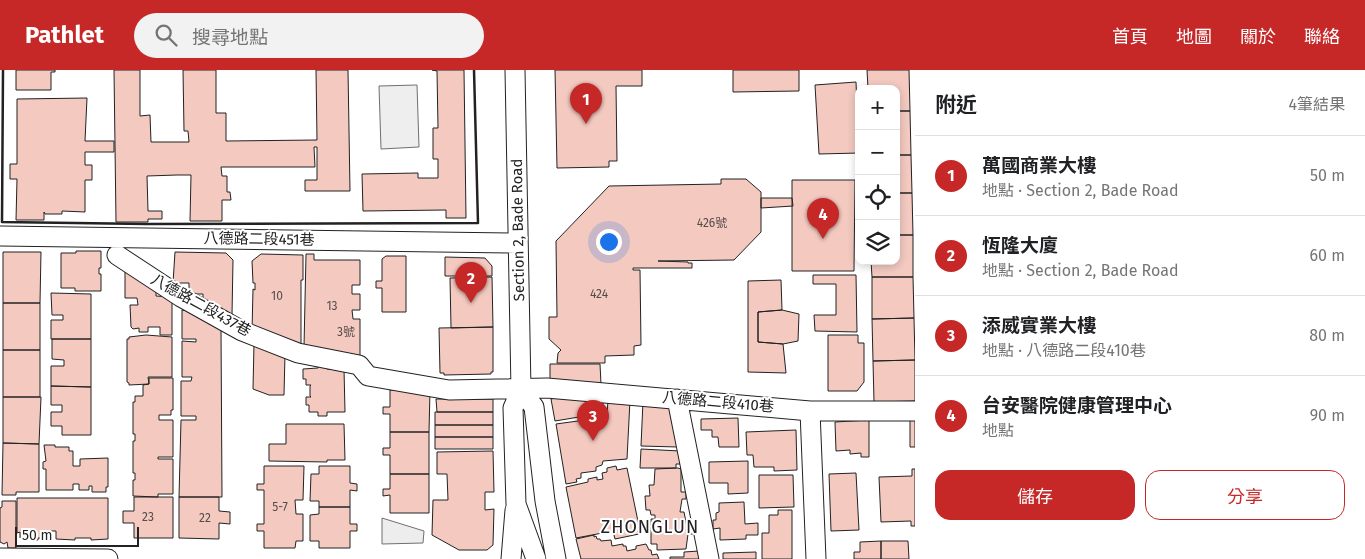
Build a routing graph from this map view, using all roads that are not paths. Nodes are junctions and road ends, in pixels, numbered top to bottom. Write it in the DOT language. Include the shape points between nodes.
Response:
graph roads {
  1 [pos="515,70"];
  2 [pos="0,236"];
  3 [pos="518,242"];
  4 [pos="118,255"];
  5 [pos="521,390"];
  6 [pos="677,399"];
  7 [pos="810,411"];
  8 [pos="915,411"];
  9 [pos="516,504"];
  10 [pos="0,558"];
  11 [pos="108,559"];
  12 [pos="511,559"];
  13 [pos="536,559"];
  14 [pos="556,559"];
  15 [pos="709,559"];
  16 [pos="816,559"];
  1 -- 3 [label="street, Section 2, Bade Road"];
  2 -- 3 [label="street, 八德路二段451巷"];
  3 -- 5 [label="street, Section 2, Bade Road"];
  4 -- 5 [label="street, 八德路二段437巷" via="181,298 242,331 298,353 360,365 368,376 449,390"];
  5 -- 6 [label="street, 八德路二段410巷" via="547,388"];
  5 -- 9 [label="street, Section 2, Bade Road" via="514,408"];
  5 -- 14 [label="street" via="534,407 545,501"];
  6 -- 7 [label="street, 八德路二段410巷"];
  6 -- 15 [label="street"];
  7 -- 8 [label="street, 八德路二段410巷"];
  7 -- 16 [label="street"];
  9 -- 12 [label="street"];
  9 -- 13 [label="street, Section 2, Bade Road"];
  10 -- 11 [label="street"];
}
